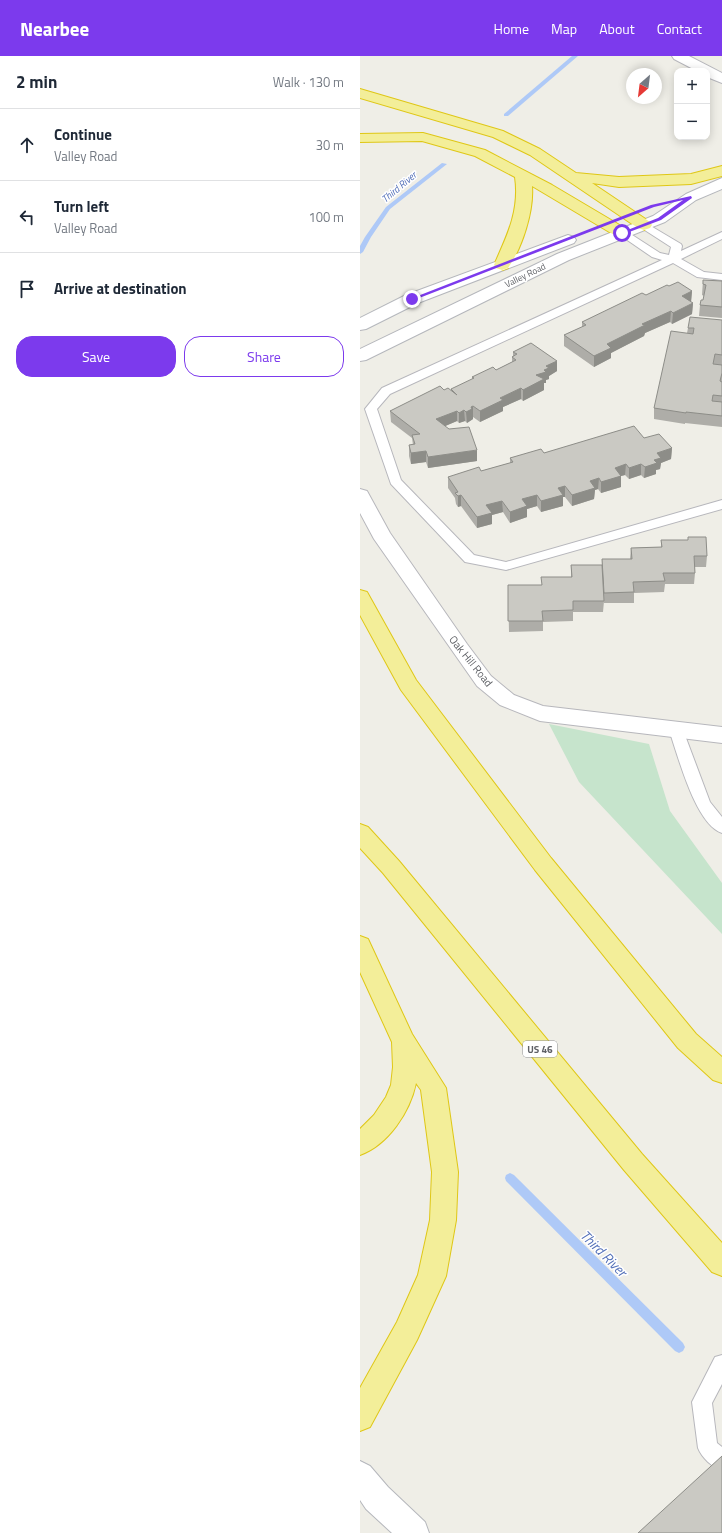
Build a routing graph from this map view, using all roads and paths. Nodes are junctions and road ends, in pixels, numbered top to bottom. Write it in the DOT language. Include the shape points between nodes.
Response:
graph roads {
  1 [pos="680,56"];
  2 [pos="722,79"];
  3 [pos="360,93"];
  4 [pos="360,138"];
  5 [pos="722,170"];
  6 [pos="522,174"];
  7 [pos="572,176"];
  8 [pos="722,183"];
  9 [pos="691,197"];
  10 [pos="631,216"];
  11 [pos="644,224"];
  12 [pos="615,229"];
  13 [pos="722,234"];
  14 [pos="673,259"];
  15 [pos="502,265"];
  16 [pos="722,277"];
  17 [pos="360,325"];
  18 [pos="360,356"];
  19 [pos="360,495"];
  20 [pos="722,504"];
  21 [pos="360,597"];
  22 [pos="676,730"];
  23 [pos="722,736"];
  24 [pos="722,827"];
  25 [pos="360,833"];
  26 [pos="360,946"];
  27 [pos="403,1040"];
  28 [pos="722,1072"];
  29 [pos="360,1144"];
  30 [pos="722,1264"];
  31 [pos="722,1364"];
  32 [pos="360,1417"];
  33 [pos="722,1461"];
  34 [pos="360,1476"];
  35 [pos="414,1533"];
  1 -- 2 [label="main road"];
  3 -- 7 [label="highway" via="498,134 535,152"];
  4 -- 6 [label="highway" via="423,137 480,153"];
  5 -- 7 [label="highway" via="691,180 619,182"];
  6 -- 12 [label="highway"];
  6 -- 15 [label="highway" via="525,189 524,214"];
  7 -- 10 [label="highway"];
  8 -- 9 [label="main road, Valley Road"];
  9 -- 10 [label="main road, Valley Road" via="652,206"];
  9 -- 11 [label="main road, Valley Road" via="659,219"];
  10 -- 11 [label="highway"];
  10 -- 12 [label="main road, Valley Road"];
  11 -- 12 [label="main road, Valley Road"];
  11 -- 14 [label="lane" via="677,246"];
  12 -- 14 [label="lane" via="656,255"];
  12 -- 15 [label="main road, Valley Road"];
  12 -- 18 [label="main road, Valley Road"];
  13 -- 14 [label="lane"];
  14 -- 16 [label="lane" via="701,275"];
  14 -- 20 [label="lane" via="386,391 371,409 395,481 470,559 506,566"];
  15 -- 17 [label="main road, Valley Road" via="412,299"];
  19 -- 22 [label="main road, Oak Hill Road" via="382,535 460,649 484,680 507,700 540,713"];
  21 -- 28 [label="highway" via="408,685 543,864 687,1041"];
  22 -- 23 [label="main road, Oak Hill Road"];
  22 -- 24 [label="lane" via="703,805"];
  25 -- 30 [label="highway, US 46" via="391,867 633,1162"];
  26 -- 27 [label="highway"];
  27 -- 29 [label="highway" via="405,1075 397,1101 386,1120"];
  27 -- 32 [label="highway" via="433,1088 445,1172 443,1220 432,1276 407,1330"];
  31 -- 33 [label="lane" via="702,1402 708,1448"];
  34 -- 35 [label="main road" via="377,1498"];
}
